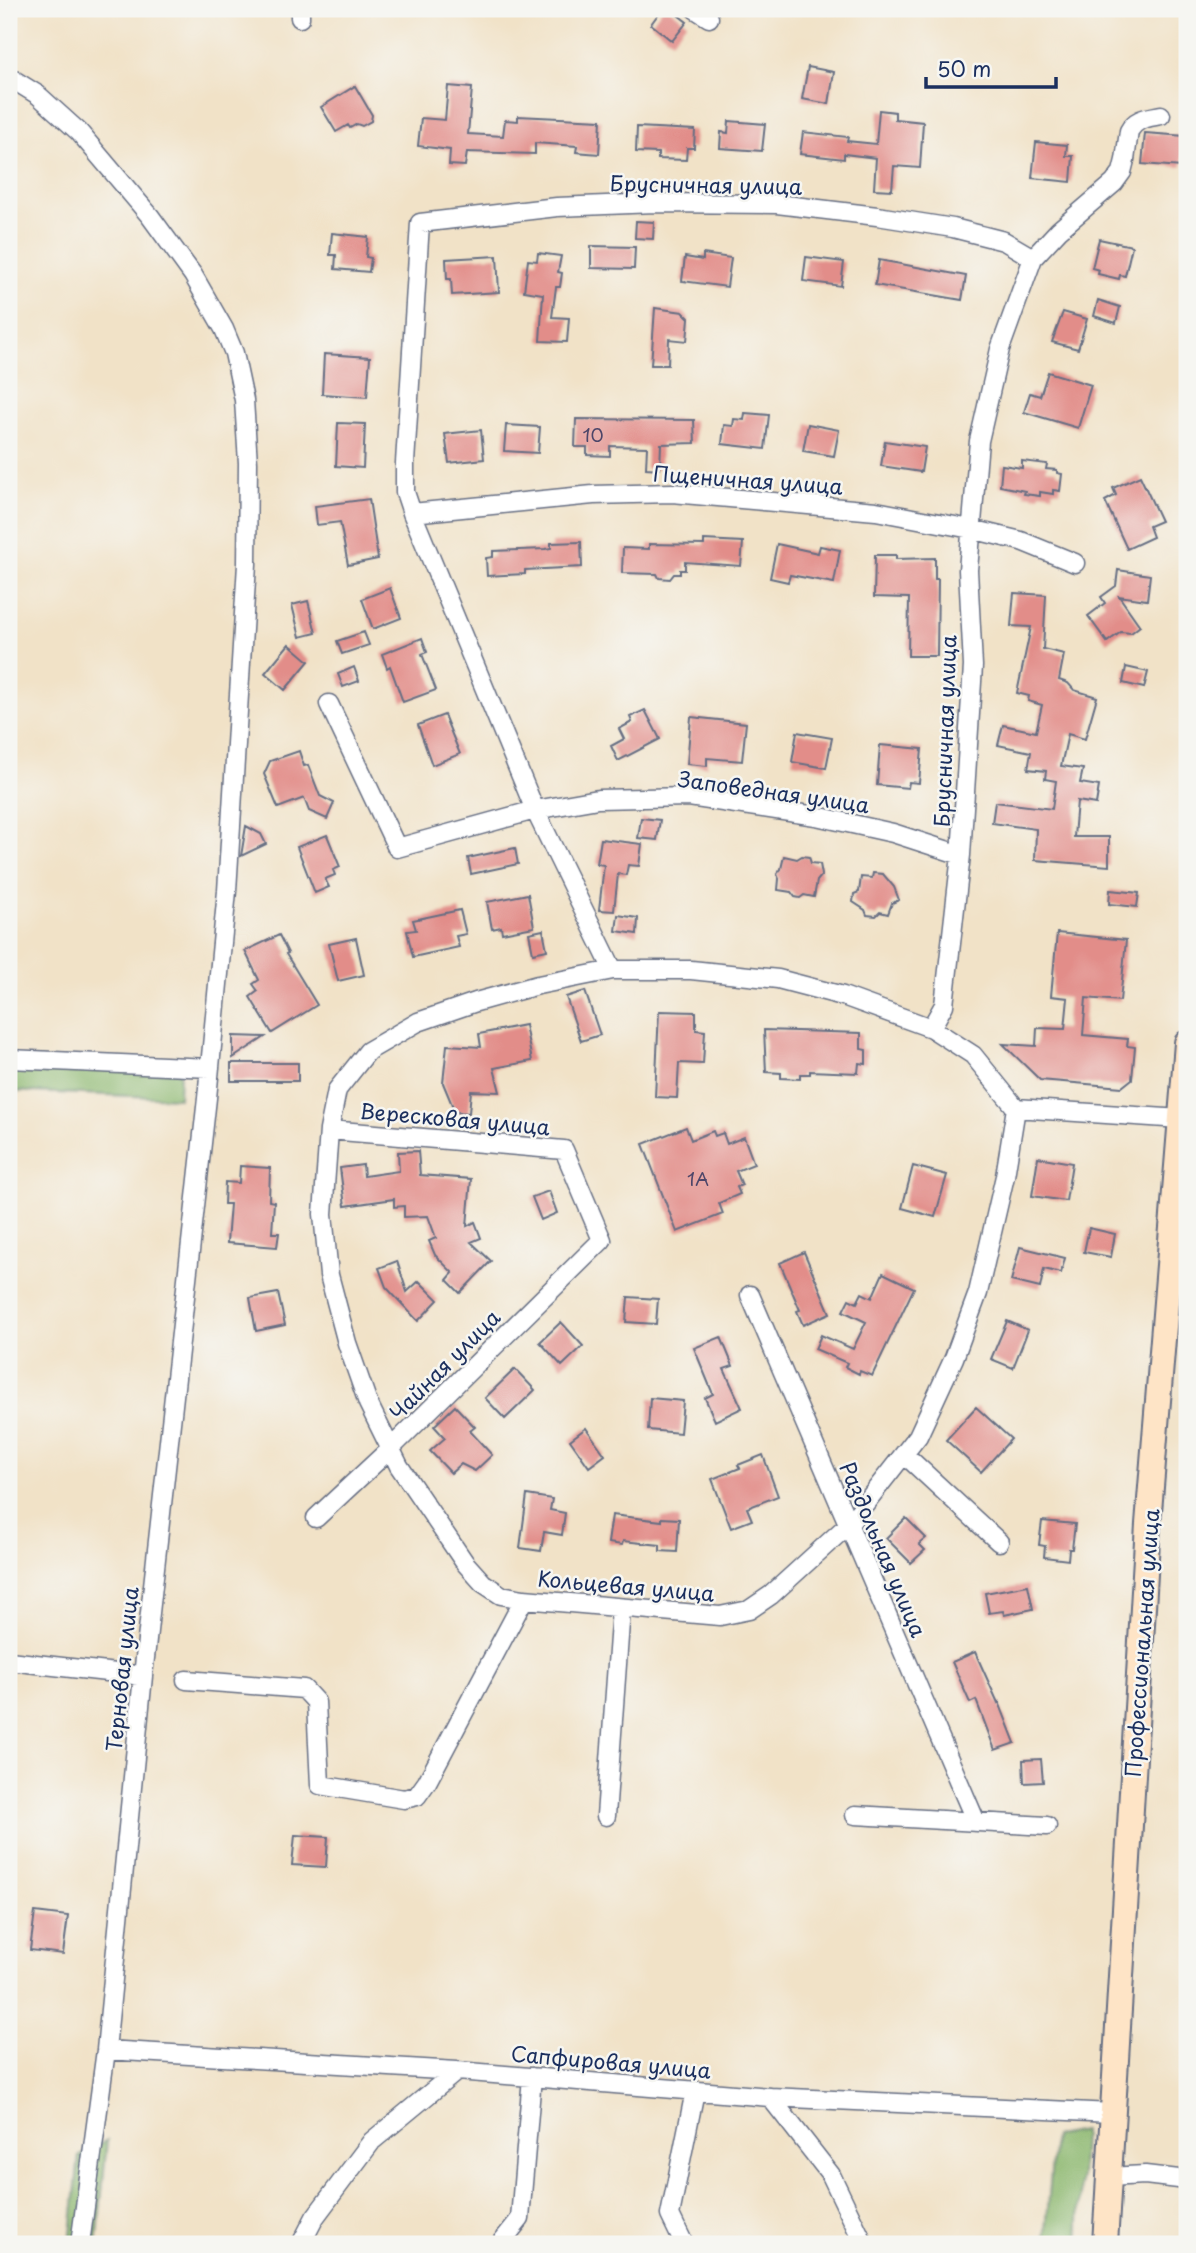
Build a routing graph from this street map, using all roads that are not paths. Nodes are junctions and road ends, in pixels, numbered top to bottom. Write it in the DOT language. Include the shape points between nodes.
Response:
graph roads {
  1 [pos="9,77"];
  2 [pos="1161,116"];
  3 [pos="1033,258"];
  4 [pos="412,513"];
  5 [pos="971,528"];
  6 [pos="1075,563"];
  7 [pos="329,704"];
  8 [pos="535,810"];
  9 [pos="961,855"];
  10 [pos="613,970"];
  11 [pos="931,1028"];
  12 [pos="1187,1043"];
  13 [pos="9,1059"];
  14 [pos="210,1068"];
  15 [pos="1016,1108"];
  16 [pos="1181,1119"];
  17 [pos="329,1130"];
  18 [pos="1183,1157"];
  19 [pos="602,1240"];
  20 [pos="750,1295"];
  21 [pos="390,1449"];
  22 [pos="904,1454"];
  23 [pos="316,1518"];
  24 [pos="849,1524"];
  25 [pos="999,1542"];
  26 [pos="524,1599"];
  27 [pos="621,1609"];
  28 [pos="9,1661"];
  29 [pos="143,1676"];
  30 [pos="186,1680"];
  31 [pos="855,1815"];
  32 [pos="606,1816"];
  33 [pos="976,1822"];
  34 [pos="1047,1826"];
  35 [pos="106,2050"];
  36 [pos="457,2071"];
  37 [pos="532,2077"];
  38 [pos="695,2091"];
  39 [pos="771,2097"];
  40 [pos="1112,2113"];
  41 [pos="1108,2176"];
  42 [pos="1187,2180"];
  43 [pos="80,2244"];
  44 [pos="301,2244"];
  45 [pos="500,2244"];
  46 [pos="684,2244"];
  47 [pos="864,2244"];
  48 [pos="1105,2244"];
  1 -- 14 [label="street, Терновая улица" via="70,123 150,215 225,329 239,373 248,463 247,564 227,891"];
  2 -- 3 [label="street" via="1132,125 1122,172 1114,183"];
  3 -- 4 [label="street, Брусничная улица" via="1003,241 953,228 777,204 557,206 420,223 405,463 405,492"];
  3 -- 5 [label="street, Брусничная улица" via="1000,349 979,441"];
  4 -- 5 [label="street, Пщеничная улица" via="593,495 672,493 876,511"];
  4 -- 8 [label="street, Брусничная улица"];
  5 -- 6 [label="street, Пщеничная улица" via="1021,541"];
  5 -- 9 [label="street, Брусничная улица" via="972,666"];
  7 -- 8 [label="street, Заповедная улица" via="397,848"];
  8 -- 9 [label="street, Заповедная улица" via="598,799 690,797 816,816 893,833"];
  8 -- 10 [label="street, Брусничная улица"];
  9 -- 11 [label="street, Брусничная улица" via="944,1005"];
  10 -- 11 [label="street, Кольцевая улица" via="691,970 778,979 843,996"];
  10 -- 17 [label="street, Кольцевая улица" via="488,998 418,1022 368,1051 337,1090"];
  11 -- 15 [label="street, Кольцевая улица" via="972,1055"];
  12 -- 16 [label="street, Профессиональная улица"];
  13 -- 14 [label="street"];
  14 -- 29 [label="street, Терновая улица"];
  15 -- 16 [label="street"];
  15 -- 22 [label="street, Кольцевая улица" via="978,1293 949,1369 918,1436"];
  16 -- 18 [label="street, Профессиональная улица"];
  17 -- 19 [label="street, Вересковая улица" via="564,1150"];
  17 -- 21 [label="street, Кольцевая улица" via="323,1214 329,1275 368,1403"];
  18 -- 40 [label="street, Профессиональная улица" via="1148,1524"];
  19 -- 21 [label="street, Чайная улица"];
  20 -- 24 [label="street, Раздольная улица"];
  21 -- 23 [label="street, Чайная улица"];
  21 -- 26 [label="street, Кольцевая улица" via="465,1563 500,1595"];
  22 -- 24 [label="street, Кольцевая улица"];
  22 -- 25 [label="street"];
  24 -- 27 [label="street, Кольцевая улица" via="771,1595 749,1609 720,1616"];
  24 -- 33 [label="street, Раздольная улица"];
  26 -- 27 [label="street, Кольцевая улица"];
  26 -- 30 [label="street" via="417,1796 404,1799 320,1785 316,1702 304,1689"];
  27 -- 32 [label="street"];
  28 -- 29 [label="street"];
  29 -- 35 [label="street, Терновая улица"];
  31 -- 33 [label="street"];
  33 -- 34 [label="street"];
  35 -- 36 [label="street, Сапфировая улица"];
  35 -- 43 [label="street, Терновая улица"];
  36 -- 37 [label="street, Сапфировая улица"];
  36 -- 44 [label="street" via="372,2141 315,2217"];
  37 -- 38 [label="street, Сапфировая улица"];
  37 -- 45 [label="street" via="520,2219"];
  38 -- 39 [label="street, Сапфировая улица"];
  38 -- 46 [label="street" via="670,2215"];
  39 -- 40 [label="street, Сапфировая улица"];
  39 -- 47 [label="street" via="831,2175"];
  40 -- 41 [label="street, Профессиональная улица"];
  41 -- 42 [label="street"];
  41 -- 48 [label="street, Профессиональная улица"];
}
